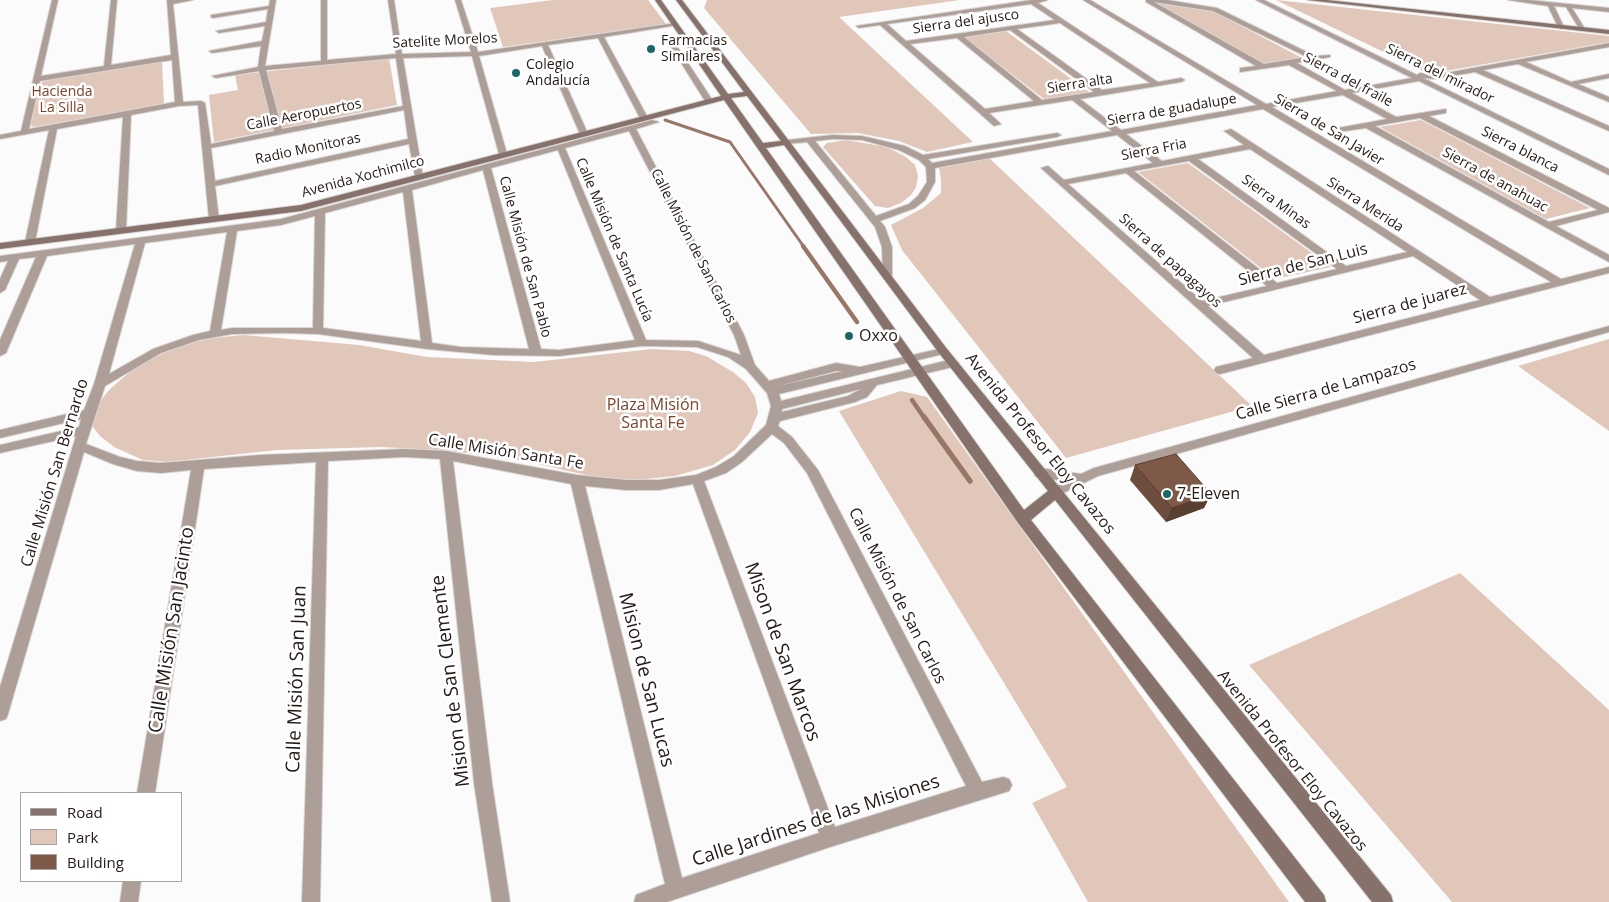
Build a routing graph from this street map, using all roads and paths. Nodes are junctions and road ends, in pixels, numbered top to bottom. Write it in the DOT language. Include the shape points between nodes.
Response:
graph roads {
  1 [pos="55,0"];
  2 [pos="114,0"];
  3 [pos="190,0"];
  4 [pos="324,0"];
  5 [pos="391,0"];
  6 [pos="458,0"];
  7 [pos="658,0"];
  8 [pos="1045,0"];
  9 [pos="1086,0"];
  10 [pos="1145,0"];
  11 [pos="1154,0"];
  12 [pos="1259,0"];
  13 [pos="1270,0"];
  14 [pos="1310,0"];
  15 [pos="1358,0"];
  16 [pos="1511,0"];
  17 [pos="1593,0"];
  18 [pos="681,1"];
  19 [pos="1178,1"];
  20 [pos="170,2"];
  21 [pos="1033,2"];
  22 [pos="272,3"];
  23 [pos="1550,4"];
  24 [pos="1568,6"];
  25 [pos="1600,9"];
  26 [pos="1609,10"];
  27 [pos="213,16"];
  28 [pos="1060,20"];
  29 [pos="882,23"];
  30 [pos="268,24"];
  31 [pos="1559,24"];
  32 [pos="676,25"];
  33 [pos="858,26"];
  34 [pos="1580,27"];
  35 [pos="1609,27"];
  36 [pos="1011,28"];
  37 [pos="220,32"];
  38 [pos="1609,32"];
  39 [pos="666,34"];
  40 [pos="958,35"];
  41 [pos="600,36"];
  42 [pos="906,43"];
  43 [pos="265,44"];
  44 [pos="544,44"];
  45 [pos="1609,45"];
  46 [pos="212,51"];
  47 [pos="475,54"];
  48 [pos="400,56"];
  49 [pos="1328,56"];
  50 [pos="175,57"];
  51 [pos="1312,58"];
  52 [pos="324,62"];
  53 [pos="1289,62"];
  54 [pos="1519,62"];
  55 [pos="1263,67"];
  56 [pos="107,68"];
  57 [pos="264,68"];
  58 [pos="1243,70"];
  59 [pos="1477,70"];
  60 [pos="1409,74"];
  61 [pos="216,76"];
  62 [pos="1609,76"];
  63 [pos="1423,78"];
  64 [pos="36,80"];
  65 [pos="1181,80"];
  66 [pos="1442,83"];
  67 [pos="1157,84"];
  68 [pos="1570,84"];
  69 [pos="1334,87"];
  70 [pos="749,92"];
  71 [pos="1344,92"];
  72 [pos="1101,93"];
  73 [pos="725,97"];
  74 [pos="1074,98"];
  75 [pos="1609,100"];
  76 [pos="708,101"];
  77 [pos="1253,101"];
  78 [pos="1041,103"];
  79 [pos="179,104"];
  80 [pos="1262,106"];
  81 [pos="406,107"];
  82 [pos="1443,111"];
  83 [pos="983,112"];
  84 [pos="127,114"];
  85 [pos="1421,115"];
  86 [pos="644,118"];
  87 [pos="1395,120"];
  88 [pos="655,122"];
  89 [pos="997,124"];
  90 [pos="1367,125"];
  91 [pos="1110,126"];
  92 [pos="53,128"];
  93 [pos="632,129"];
  94 [pos="1341,130"];
  95 [pos="1540,130"];
  96 [pos="1609,130"];
  97 [pos="1228,131"];
  98 [pos="279,132"];
  99 [pos="1120,132"];
  100 [pos="1527,132"];
  101 [pos="24,133"];
  102 [pos="584,134"];
  103 [pos="0,138"];
  104 [pos="785,139"];
  105 [pos="809,139"];
  106 [pos="412,141"];
  107 [pos="758,143"];
  108 [pos="1251,146"];
  109 [pos="206,147"];
  110 [pos="561,148"];
  111 [pos="503,154"];
  112 [pos="1190,157"];
  113 [pos="922,158"];
  114 [pos="1609,162"];
  115 [pos="1159,163"];
  116 [pos="930,166"];
  117 [pos="487,168"];
  118 [pos="1045,168"];
  119 [pos="1126,169"];
  120 [pos="1609,172"];
  121 [pos="420,177"];
  122 [pos="1061,182"];
  123 [pos="210,184"];
  124 [pos="407,189"];
  125 [pos="1607,210"];
  126 [pos="320,212"];
  127 [pos="214,218"];
  128 [pos="876,220"];
  129 [pos="1548,225"];
  130 [pos="121,230"];
  131 [pos="232,230"];
  132 [pos="140,241"];
  133 [pos="30,242"];
  134 [pos="0,246"];
  135 [pos="43,253"];
  136 [pos="1414,253"];
  137 [pos="15,257"];
  138 [pos="0,259"];
  139 [pos="1609,259"];
  140 [pos="1345,270"];
  141 [pos="1609,270"];
  142 [pos="887,276"];
  143 [pos="1559,282"];
  144 [pos="1275,287"];
  145 [pos="0,290"];
  146 [pos="1488,300"];
  147 [pos="1200,305"];
  148 [pos="1609,329"];
  149 [pos="318,331"];
  150 [pos="215,333"];
  151 [pos="642,342"];
  152 [pos="427,346"];
  153 [pos="943,351"];
  154 [pos="0,353"];
  155 [pos="536,353"];
  156 [pos="912,359"];
  157 [pos="1261,359"];
  158 [pos="953,363"];
  159 [pos="750,366"];
  160 [pos="1220,370"];
  161 [pos="920,371"];
  162 [pos="100,384"];
  163 [pos="769,388"];
  164 [pos="89,413"];
  165 [pos="774,417"];
  166 [pos="84,430"];
  167 [pos="0,434"];
  168 [pos="80,446"];
  169 [pos="0,449"];
  170 [pos="446,456"];
  171 [pos="322,458"];
  172 [pos="198,466"];
  173 [pos="1040,473"];
  174 [pos="1080,478"];
  175 [pos="697,479"];
  176 [pos="577,480"];
  177 [pos="1055,492"];
  178 [pos="1023,519"];
  179 [pos="0,714"];
  180 [pos="1003,785"];
  181 [pos="978,791"];
  182 [pos="146,792"];
  183 [pos="830,838"];
  184 [pos="132,882"];
  185 [pos="676,889"];
  186 [pos="129,902"];
  187 [pos="311,902"];
  188 [pos="501,902"];
  189 [pos="643,902"];
  190 [pos="1317,902"];
  191 [pos="1384,902"];
  1 -- 64 [label="street"];
  2 -- 56 [label="street"];
  3 -- 20 [label="street"];
  4 -- 52 [label="street"];
  5 -- 48 [label="street"];
  6 -- 47 [label="street"];
  7 -- 32 [label="main road"];
  8 -- 21 [label="street"];
  9 -- 77 [label="street, Sierra de San Javier"];
  10 -- 55 [label="street"];
  11 -- 19 [label="street"];
  12 -- 60 [label="street, Sierra del mirador"];
  13 -- 63 [label="street, Sierra del mirador"];
  14 -- 31 [label="main road"];
  15 -- 31 [label="main road"];
  16 -- 23 [label="street"];
  17 -- 25 [label="street"];
  18 -- 70 [label="main road, Avenida Profesor Eloy Cavazos"];
  19 -- 51 [label="street" via="1215,9"];
  20 -- 50 [label="street"];
  21 -- 28 [label="street"];
  21 -- 29 [label="street"];
  22 -- 27 [label="street"];
  22 -- 30 [label="street"];
  23 -- 24 [label="street"];
  23 -- 31 [label="street"];
  24 -- 25 [label="street"];
  24 -- 34 [label="street"];
  25 -- 26 [label="street"];
  28 -- 36 [label="street, Sierra del ajusco"];
  28 -- 67 [label="street"];
  29 -- 33 [label="street"];
  29 -- 42 [label="street"];
  30 -- 37 [label="street"];
  30 -- 43 [label="street"];
  31 -- 34 [label="main road"];
  32 -- 41 [label="street, Satelite Morelos"];
  32 -- 73 [label="main road"];
  34 -- 35 [label="main road"];
  34 -- 38 [label="main road"];
  36 -- 40 [label="street, Sierra del ajusco"];
  36 -- 72 [label="street"];
  39 -- 76 [label="street"];
  40 -- 42 [label="street, Sierra del ajusco"];
  40 -- 78 [label="street"];
  41 -- 44 [label="street, Satelite Morelos"];
  41 -- 86 [label="street"];
  42 -- 83 [label="street"];
  43 -- 46 [label="street"];
  43 -- 57 [label="street"];
  44 -- 47 [label="street, Satelite Morelos"];
  44 -- 102 [label="street"];
  45 -- 54 [label="street, Sierra de guadalupe"];
  47 -- 48 [label="street, Satelite Morelos"];
  47 -- 111 [label="street"];
  48 -- 52 [label="street, Satelite Morelos"];
  48 -- 81 [label="street"];
  49 -- 51 [label="street"];
  50 -- 56 [label="street"];
  50 -- 79 [label="street"];
  51 -- 53 [label="street"];
  52 -- 57 [label="street, Satelite Morelos"];
  53 -- 55 [label="street"];
  53 -- 69 [label="street, Sierra del fraile"];
  54 -- 59 [label="street, Sierra de guadalupe"];
  54 -- 68 [label="street"];
  55 -- 58 [label="street"];
  56 -- 64 [label="street"];
  57 -- 61 [label="street, Satelite Morelos"];
  57 -- 98 [label="street"];
  59 -- 63 [label="street, Sierra de guadalupe"];
  59 -- 96 [label="street"];
  60 -- 63 [label="street, Sierra del mirador"];
  60 -- 69 [label="street, Sierra de guadalupe"];
  62 -- 68 [label="street"];
  63 -- 71 [label="street, Sierra de guadalupe"];
  63 -- 100 [label="street, Sierra del mirador"];
  64 -- 101 [label="street"];
  65 -- 67 [label="street, Sierra alta"];
  66 -- 95 [label="street, Sierra del mirador"];
  67 -- 72 [label="street, Sierra alta"];
  68 -- 75 [label="street"];
  69 -- 71 [label="street, Sierra del fraile"];
  69 -- 77 [label="street, Sierra de guadalupe"];
  70 -- 73 [label="main road, Avenida Xochimilco"];
  70 -- 104 [label="main road, Avenida Profesor Eloy Cavazos"];
  71 -- 80 [label="street, Sierra de guadalupe"];
  71 -- 87 [label="street, Sierra del fraile"];
  72 -- 74 [label="street, Sierra alta"];
  73 -- 76 [label="main road, Avenida Xochimilco"];
  73 -- 107 [label="main road"];
  74 -- 78 [label="street, Sierra alta"];
  74 -- 91 [label="street"];
  76 -- 86 [label="main road, Avenida Xochimilco"];
  77 -- 80 [label="street, Sierra de San Javier"];
  77 -- 91 [label="street, Sierra de guadalupe"];
  78 -- 83 [label="street, Sierra alta"];
  79 -- 84 [label="street"];
  79 -- 109 [label="street" via="199,103 203,107"];
  80 -- 99 [label="street, Sierra de guadalupe"];
  80 -- 143 [label="street, Sierra de San Javier"];
  81 -- 98 [label="street, Calle Aeropuertos"];
  81 -- 106 [label="street"];
  82 -- 85 [label="street"];
  83 -- 89 [label="street"];
  84 -- 92 [label="street"];
  84 -- 130 [label="street"];
  85 -- 87 [label="street"];
  85 -- 125 [label="street, Sierra blanca"];
  86 -- 102 [label="main road, Avenida Xochimilco"];
  87 -- 90 [label="street"];
  88 -- 93 [label="street"];
  90 -- 94 [label="street"];
  90 -- 129 [label="street, Sierra de anahuac"];
  91 -- 99 [label="street"];
  91 -- 113 [label="street, Sierra de guadalupe"];
  92 -- 101 [label="street"];
  92 -- 133 [label="street"];
  93 -- 110 [label="street"];
  93 -- 159 [label="street, Calle Misión de San Carlos" via="739,336"];
  95 -- 100 [label="street"];
  95 -- 114 [label="street, Sierra del mirador"];
  97 -- 108 [label="street, Sierra Merida"];
  98 -- 109 [label="street, Calle Aeropuertos"];
  99 -- 115 [label="street"];
  99 -- 116 [label="street, Sierra de guadalupe"];
  100 -- 120 [label="street, Sierra del mirador"];
  101 -- 103 [label="street"];
  102 -- 111 [label="main road, Avenida Xochimilco"];
  104 -- 105 [label="street"];
  104 -- 107 [label="main road"];
  104 -- 142 [label="main road, Avenida Profesor Eloy Cavazos"];
  105 -- 113 [label="street" via="862,138 902,148"];
  105 -- 128 [label="street"];
  106 -- 121 [label="street"];
  106 -- 123 [label="street, Radio Monitoras"];
  107 -- 156 [label="main road"];
  108 -- 112 [label="street, Sierra Fria"];
  108 -- 136 [label="street, Sierra Merida"];
  109 -- 123 [label="street"];
  110 -- 117 [label="street"];
  110 -- 151 [label="street, Calle Misión de Santa Lucía"];
  111 -- 121 [label="main road, Avenida Xochimilco"];
  112 -- 115 [label="street, Sierra Fria"];
  112 -- 140 [label="street, Sierra Minas"];
  113 -- 116 [label="street"];
  115 -- 119 [label="street, Sierra Fria"];
  116 -- 128 [label="street" via="931,182 922,198 912,206"];
  117 -- 124 [label="street"];
  117 -- 155 [label="street, Calle Misión de San Pablo"];
  118 -- 122 [label="street, Sierra de papagayos"];
  119 -- 122 [label="street, Sierra Fria"];
  119 -- 144 [label="street"];
  121 -- 127 [label="main road, Avenida Xochimilco" via="301,208"];
  122 -- 147 [label="street, Sierra de papagayos"];
  123 -- 127 [label="street"];
  124 -- 126 [label="street"];
  124 -- 152 [label="street"];
  125 -- 129 [label="street"];
  126 -- 131 [label="street"];
  126 -- 149 [label="street"];
  127 -- 130 [label="main road, Avenida Xochimilco"];
  128 -- 142 [label="street" via="887,247"];
  129 -- 139 [label="street, Sierra de anahuac"];
  130 -- 133 [label="main road, Avenida Xochimilco"];
  131 -- 132 [label="street"];
  131 -- 150 [label="street"];
  132 -- 135 [label="street"];
  132 -- 162 [label="street, Calle Misión San Bernardo"];
  133 -- 134 [label="main road, Avenida Xochimilco"];
  135 -- 137 [label="street"];
  135 -- 154 [label="street"];
  136 -- 140 [label="street, Sierra de San Luis"];
  136 -- 146 [label="street, Sierra Merida"];
  137 -- 138 [label="street"];
  137 -- 145 [label="street"];
  140 -- 144 [label="street, Sierra de San Luis"];
  141 -- 143 [label="street, Sierra de juarez"];
  142 -- 153 [label="main road, Avenida Profesor Eloy Cavazos"];
  143 -- 146 [label="street, Sierra de juarez"];
  144 -- 147 [label="street, Sierra de San Luis"];
  146 -- 157 [label="street, Sierra de juarez"];
  147 -- 157 [label="street, Sierra de papagayos"];
  148 -- 174 [label="street, Calle Sierra de Lampazos"];
  149 -- 150 [label="street" via="260,329"];
  149 -- 152 [label="street"];
  150 -- 162 [label="street" via="157,351"];
  151 -- 155 [label="street" via="593,350"];
  151 -- 159 [label="street" via="698,344 732,354"];
  152 -- 155 [label="street"];
  153 -- 156 [label="street"];
  153 -- 158 [label="main road, Avenida Profesor Eloy Cavazos"];
  156 -- 161 [label="main road"];
  156 -- 163 [label="street"];
  157 -- 160 [label="street, Sierra de juarez"];
  158 -- 161 [label="street"];
  158 -- 173 [label="main road, Avenida Profesor Eloy Cavazos"];
  159 -- 163 [label="street"];
  161 -- 165 [label="street" via="872,383 863,394 851,399"];
  161 -- 178 [label="main road"];
  162 -- 164 [label="street, Calle Misión San Bernardo"];
  163 -- 165 [label="street"];
  164 -- 166 [label="street, Calle Misión San Bernardo"];
  164 -- 167 [label="street"];
  165 -- 175 [label="street, Calle Misión Santa Fe" via="738,459"];
  165 -- 181 [label="street, Calle Misión de San Carlos" via="812,470"];
  166 -- 168 [label="street, Calle Misión San Bernardo"];
  166 -- 169 [label="street"];
  168 -- 172 [label="street, Calle Misión Santa Fe" via="137,466"];
  168 -- 179 [label="street, Calle Misión San Bernardo"];
  170 -- 171 [label="street, Calle Misión Santa Fe" via="406,453"];
  170 -- 176 [label="street, Calle Misión Santa Fe"];
  170 -- 188 [label="street, Mision de San Clemente" via="483,783"];
  171 -- 172 [label="street, Calle Misión Santa Fe"];
  171 -- 187 [label="street, Calle Misión San Juan"];
  172 -- 182 [label="street, Calle Misión San Jacinto"];
  173 -- 174 [label="street"];
  173 -- 177 [label="main road, Avenida Profesor Eloy Cavazos"];
  174 -- 177 [label="street, Calle Sierra de Lampazos"];
  175 -- 176 [label="street, Calle Misión Santa Fe" via="635,485"];
  175 -- 183 [label="street, Mison de San Marcos"];
  176 -- 185 [label="street, Mision de San Lucas"];
  177 -- 178 [label="main road"];
  177 -- 191 [label="main road, Avenida Profesor Eloy Cavazos"];
  178 -- 190 [label="main road"];
  180 -- 181 [label="street, Calle Jardines de las Misiones"];
  181 -- 183 [label="street, Calle Jardines de las Misiones"];
  183 -- 185 [label="street, Calle Jardines de las Misiones"];
  184 -- 186 [label="street"];
  185 -- 189 [label="street, Calle Jardines de las Misiones"];
}
